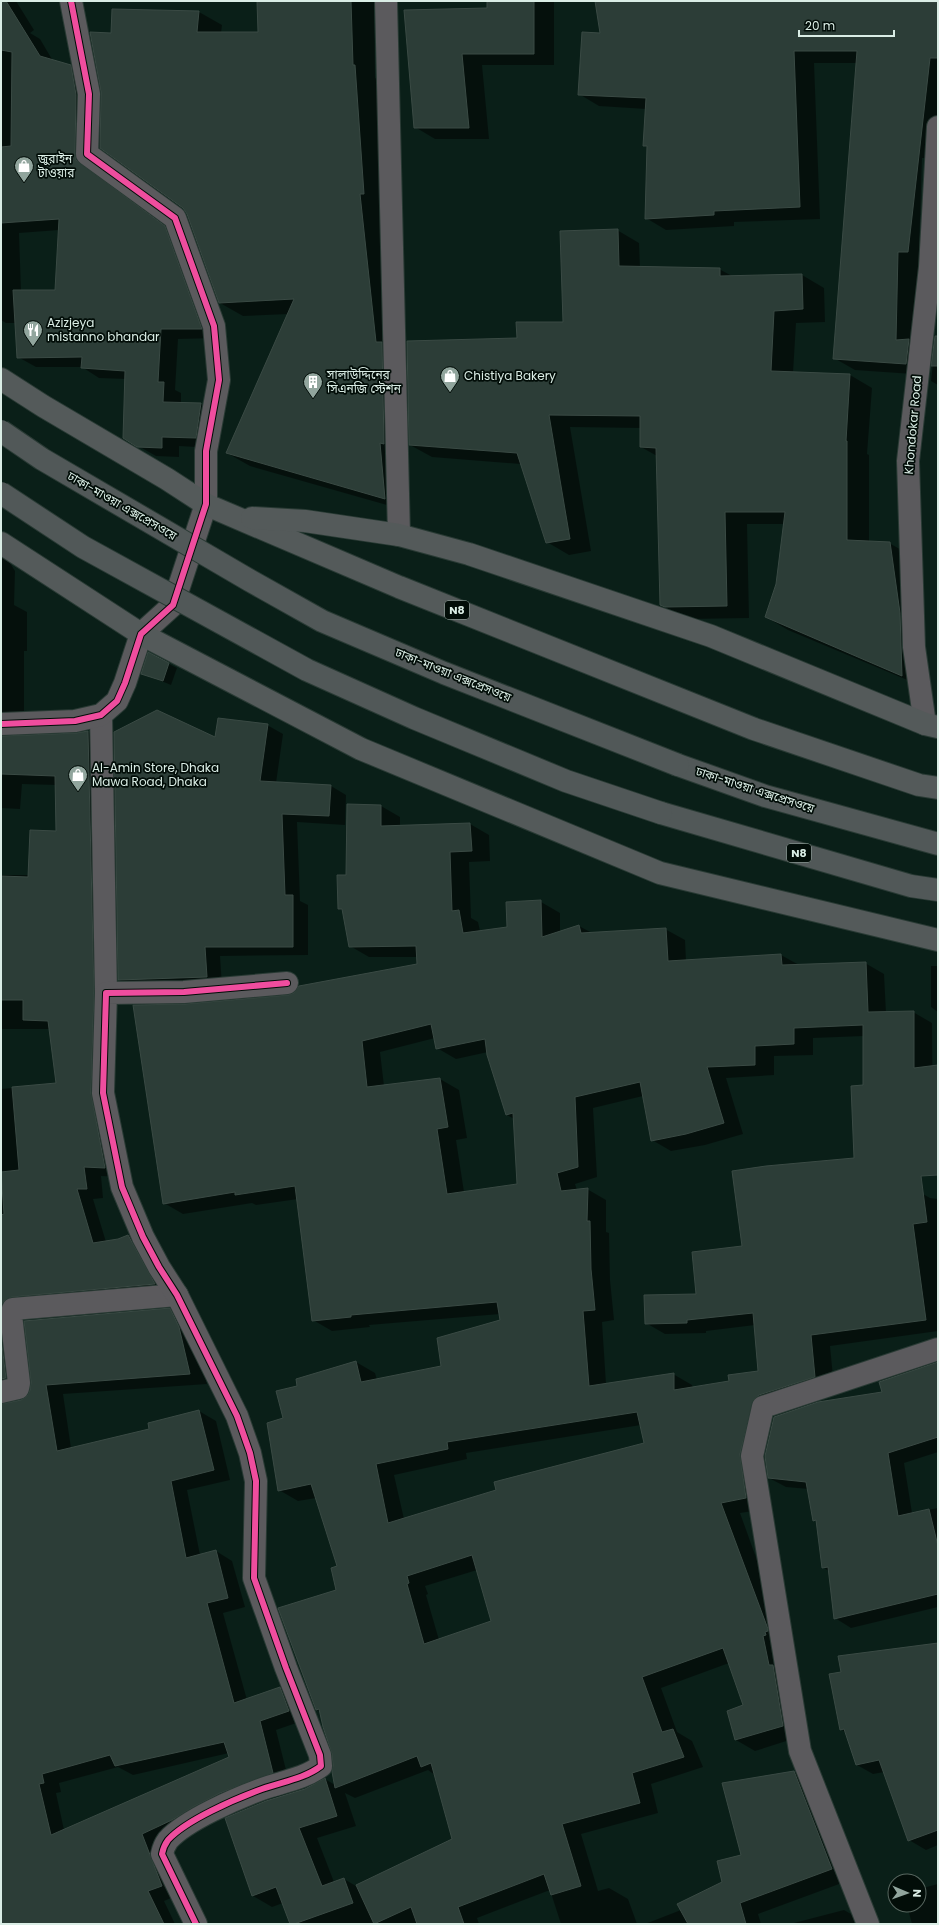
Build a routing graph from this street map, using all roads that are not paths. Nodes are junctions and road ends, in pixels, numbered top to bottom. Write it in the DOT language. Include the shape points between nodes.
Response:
graph roads {
  1 [pos="71,1"];
  2 [pos="386,1"];
  3 [pos="938,127"];
  4 [pos="938,130"];
  5 [pos="1,379"];
  6 [pos="1,431"];
  7 [pos="1,493"];
  8 [pos="206,504"];
  9 [pos="236,517"];
  10 [pos="399,536"];
  11 [pos="1,543"];
  12 [pos="141,634"];
  13 [pos="101,715"];
  14 [pos="1,724"];
  15 [pos="932,726"];
  16 [pos="938,788"];
  17 [pos="938,844"];
  18 [pos="938,890"];
  19 [pos="938,940"];
  20 [pos="287,983"];
  21 [pos="106,993"];
  22 [pos="177,1295"];
  23 [pos="938,1349"];
  24 [pos="1,1392"];
  25 [pos="196,1924"];
  26 [pos="868,1924"];
  1 -- 8 [label="street" via="89,94 87,154 175,218 214,326 219,380 206,451"];
  2 -- 10 [label="street"];
  3 -- 4 [label="street, Khondokar Road"];
  4 -- 15 [label="street, Khondokar Road" via="930,267 908,461 914,647"];
  5 -- 8 [label="highway, N8"];
  6 -- 17 [label="highway, ঢাকা-মাওয়া এক্সপ্রেসওয়ে, bridge" via="55,467 322,621 444,673 678,765 765,796"];
  7 -- 18 [label="highway, N8, bridge" via="83,547 307,670 414,718 559,778 661,813 911,886"];
  8 -- 9 [label="highway, N8"];
  8 -- 12 [label="street" via="173,605"];
  9 -- 10 [label="highway" via="305,521"];
  9 -- 16 [label="highway, N8" via="399,587 754,729 920,785"];
  10 -- 15 [label="highway" via="469,554 704,634"];
  11 -- 12 [label="highway"];
  12 -- 13 [label="street" via="117,701"];
  12 -- 19 [label="highway" via="361,749 660,873"];
  13 -- 14 [label="street" via="75,721"];
  13 -- 21 [label="street"];
  20 -- 21 [label="street" via="184,992"];
  21 -- 22 [label="street" via="103,1094 122,1187 146,1243"];
  22 -- 24 [label="street" via="13,1309 11,1315 19,1384 18,1388"];
  22 -- 25 [label="street" via="237,1416 250,1453 256,1481 254,1578 320,1756 321,1766 312,1773 261,1789 221,1807 179,1830 167,1842 162,1854"];
  23 -- 26 [label="street" via="763,1408 752,1456 800,1751"];
}
